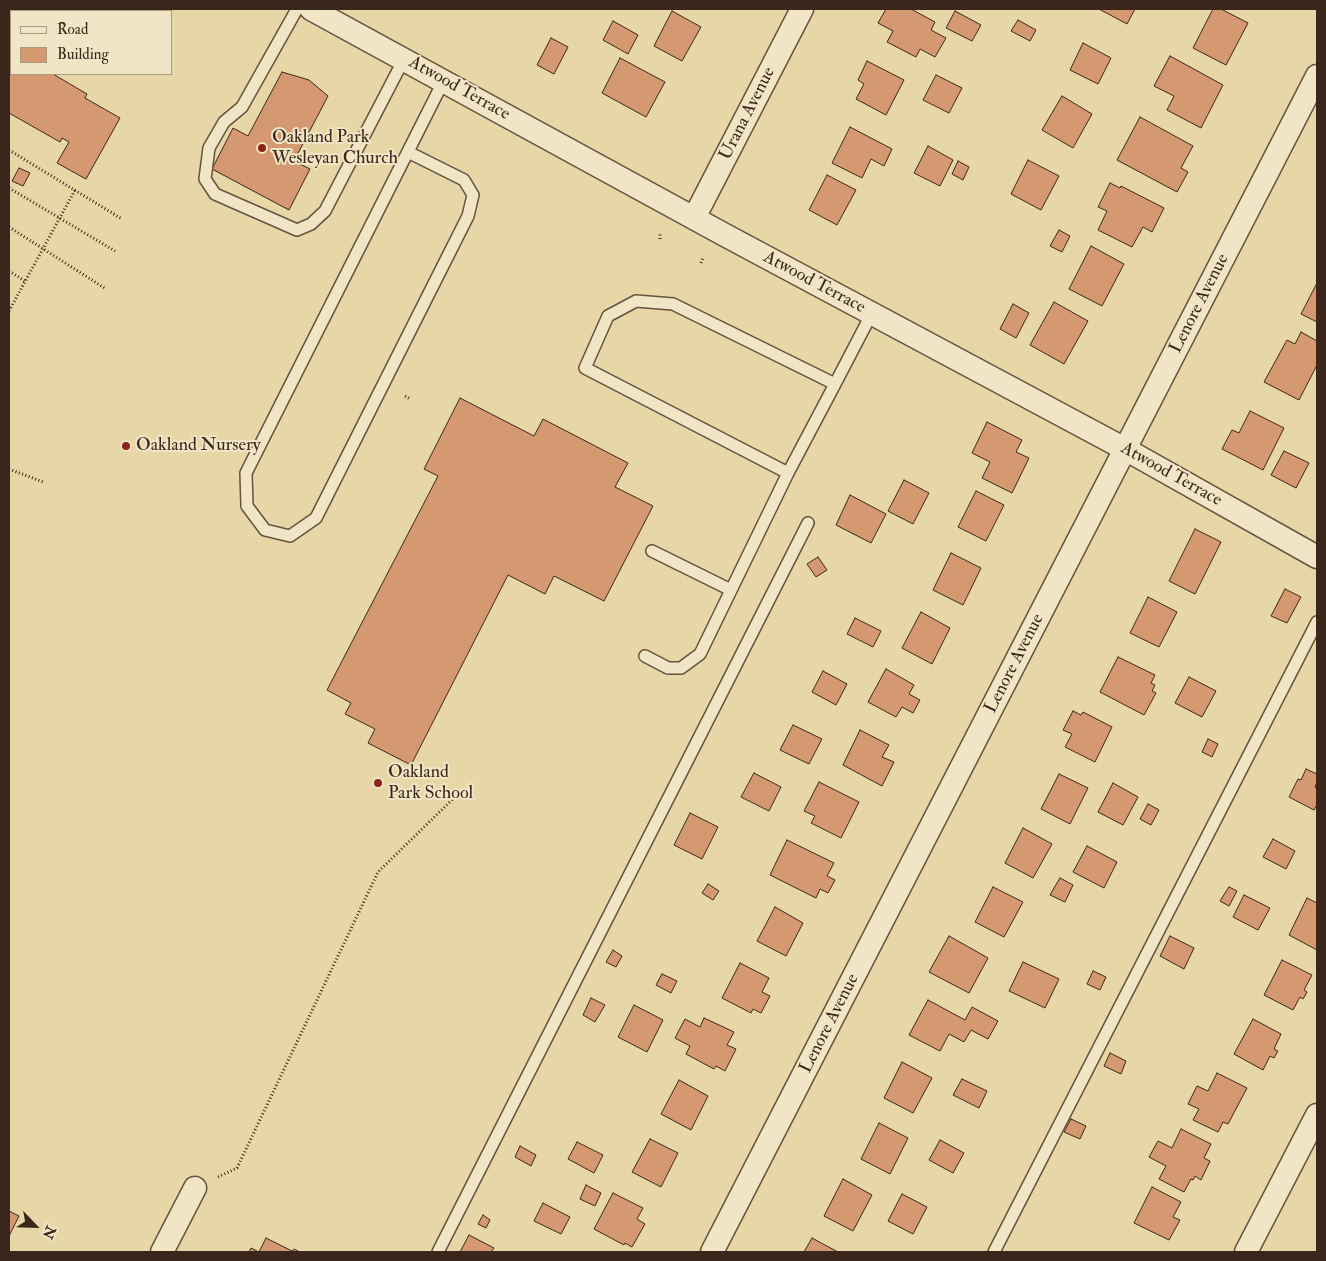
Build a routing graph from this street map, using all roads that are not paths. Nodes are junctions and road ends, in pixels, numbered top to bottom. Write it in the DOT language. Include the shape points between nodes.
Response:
graph roads {
  1 [pos="297,9"];
  2 [pos="311,9"];
  3 [pos="802,9"];
  4 [pos="404,59"];
  5 [pos="1317,76"];
  6 [pos="443,82"];
  7 [pos="408,152"];
  8 [pos="694,218"];
  9 [pos="872,314"];
  10 [pos="835,384"];
  11 [pos="1125,449"];
  12 [pos="788,473"];
  13 [pos="808,523"];
  14 [pos="652,551"];
  15 [pos="1317,557"];
  16 [pos="731,590"];
  17 [pos="1317,622"];
  18 [pos="646,656"];
  19 [pos="1317,1114"];
  20 [pos="195,1188"];
  21 [pos="162,1252"];
  22 [pos="438,1252"];
  23 [pos="712,1252"];
  24 [pos="994,1252"];
  25 [pos="1246,1252"];
  1 -- 4 [label="lane" via="242,107 224,122 209,148 205,179 216,194 297,230 311,224 325,211"];
  2 -- 4 [label="street, Atwood Terrace"];
  3 -- 8 [label="street, Urana Avenue"];
  4 -- 6 [label="street, Atwood Terrace"];
  5 -- 11 [label="street, Lenore Avenue"];
  6 -- 7 [label="lane"];
  6 -- 8 [label="street, Atwood Terrace"];
  7 -- 7 [label="lane" via="246,473 247,506 265,530 290,536 316,518 468,216 473,195 464,180"];
  8 -- 9 [label="street, Atwood Terrace"];
  9 -- 10 [label="lane"];
  9 -- 11 [label="street, Atwood Terrace"];
  10 -- 12 [label="lane"];
  10 -- 12 [label="lane" via="673,304 636,301 608,316 585,368"];
  11 -- 15 [label="street, Atwood Terrace"];
  11 -- 23 [label="street, Lenore Avenue"];
  12 -- 16 [label="lane"];
  13 -- 22 [label="lane"];
  14 -- 16 [label="lane"];
  16 -- 18 [label="lane" via="700,654 681,668 668,668"];
  17 -- 24 [label="lane"];
  19 -- 25 [label="street"];
  20 -- 21 [label="street"];
}
